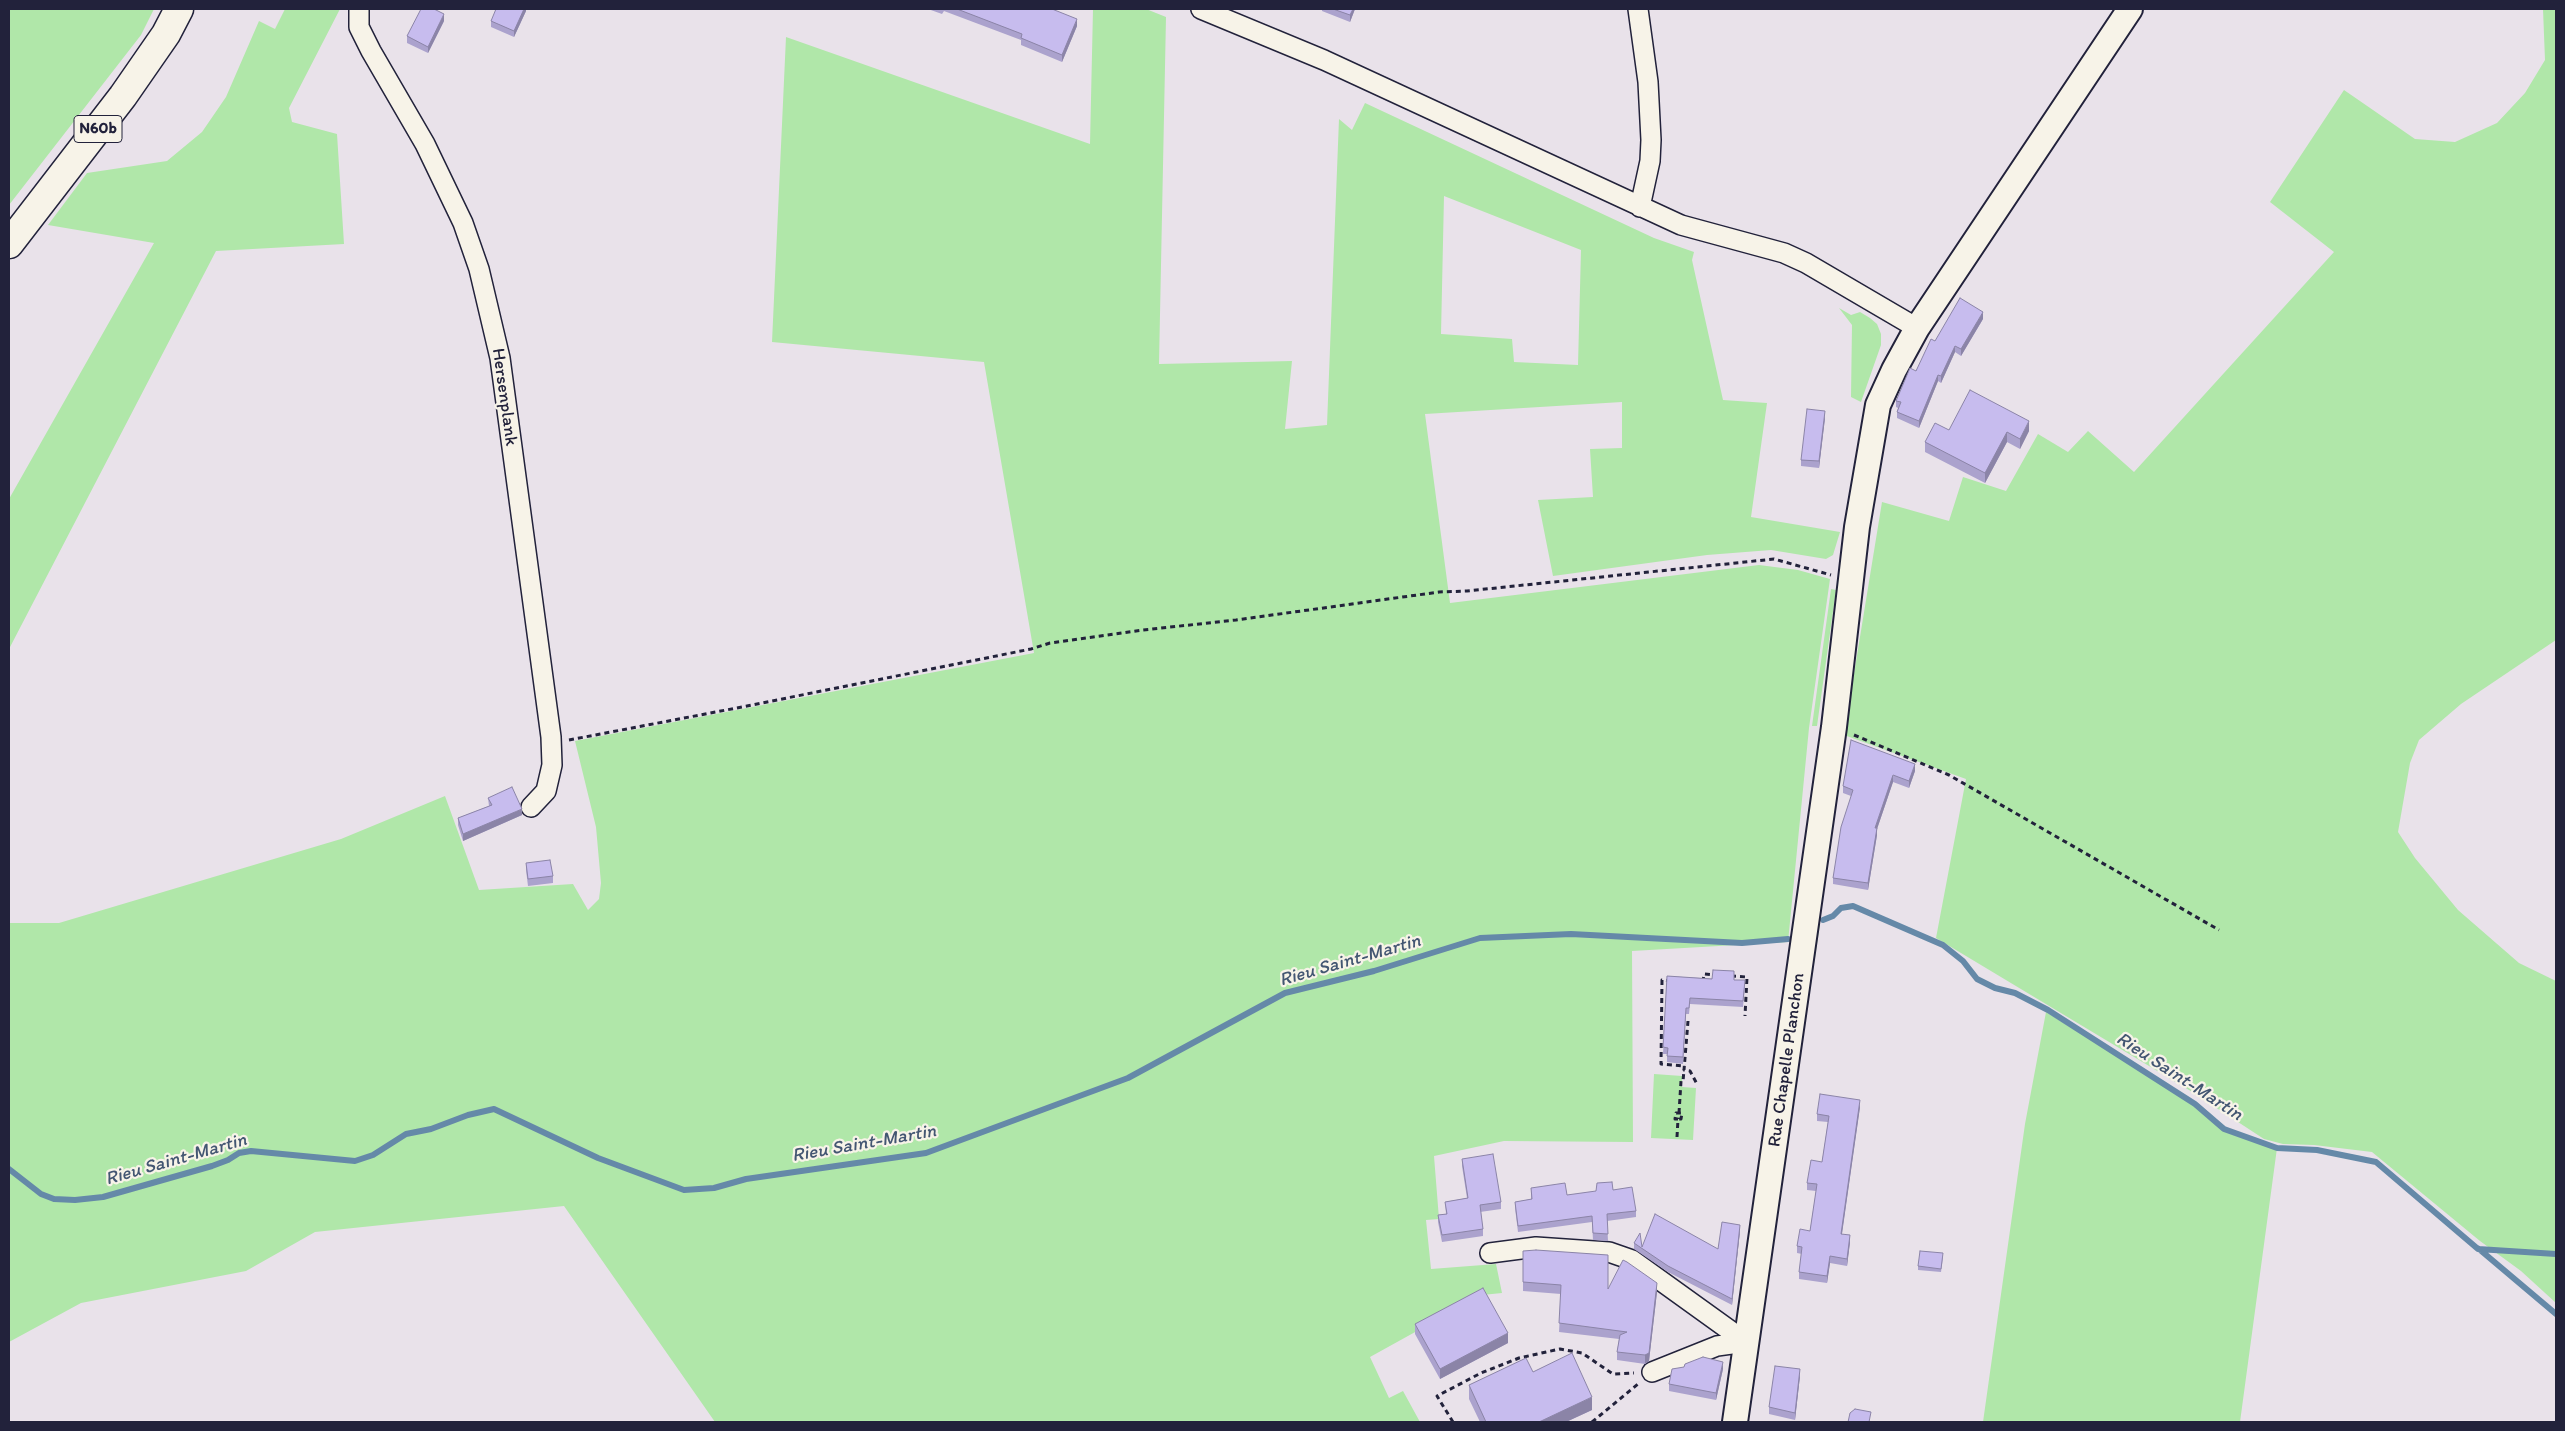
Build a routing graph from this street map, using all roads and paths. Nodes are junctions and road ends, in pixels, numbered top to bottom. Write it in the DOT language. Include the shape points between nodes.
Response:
graph roads {
  1 [pos="179,9"];
  2 [pos="359,9"];
  3 [pos="1201,9"];
  4 [pos="1638,9"];
  5 [pos="2130,9"];
  6 [pos="1640,207"];
  7 [pos="9,244"];
  8 [pos="1917,328"];
  9 [pos="1851,581"];
  10 [pos="1834,727"];
  11 [pos="552,736"];
  12 [pos="531,807"];
  13 [pos="2219,930"];
  14 [pos="1679,981"];
  15 [pos="1695,982"];
  16 [pos="1745,1016"];
  17 [pos="1688,1021"];
  18 [pos="1685,1068"];
  19 [pos="1697,1084"];
  20 [pos="1677,1137"];
  21 [pos="1490,1253"];
  22 [pos="1746,1342"];
  23 [pos="1652,1372"];
  24 [pos="1453,1422"];
  25 [pos="1592,1422"];
  26 [pos="1735,1422"];
  1 -- 7 [label="main road, N60b" via="166,34 123,96"];
  2 -- 11 [label="street, Hersenplank" via="359,27 425,144 463,223 479,269 500,358"];
  3 -- 6 [label="street" via="1324,60"];
  4 -- 6 [label="street" via="1648,82 1651,140"];
  5 -- 8 [label="street, Rue Chapelle Planchon"];
  6 -- 8 [label="street" via="1681,225 1806,263"];
  8 -- 9 [label="street, Rue Chapelle Planchon" via="1878,405"];
  9 -- 10 [label="street, Rue Chapelle Planchon"];
  9 -- 11 [label="path" via="1774,559 1439,592 1050,642 636,728 561,741"];
  10 -- 13 [label="path" via="1949,775"];
  10 -- 22 [label="street, Rue Chapelle Planchon"];
  11 -- 12 [label="street, Hersenplank" via="552,765 546,791"];
  14 -- 18 [label="path" via="1662,980 1660,1064"];
  15 -- 16 [label="path" via="1703,983 1704,974 1747,978"];
  17 -- 18 [label="path"];
  18 -- 19 [label="path"];
  18 -- 20 [label="path"];
  21 -- 22 [label="street" via="1536,1247 1609,1252 1632,1260"];
  22 -- 23 [label="street" via="1717,1346"];
  22 -- 26 [label="street, Rue Chapelle Planchon"];
  23 -- 24 [label="path" via="1612,1374 1582,1353 1560,1349 1519,1358 1437,1396"];
  23 -- 25 [label="path"];
}
